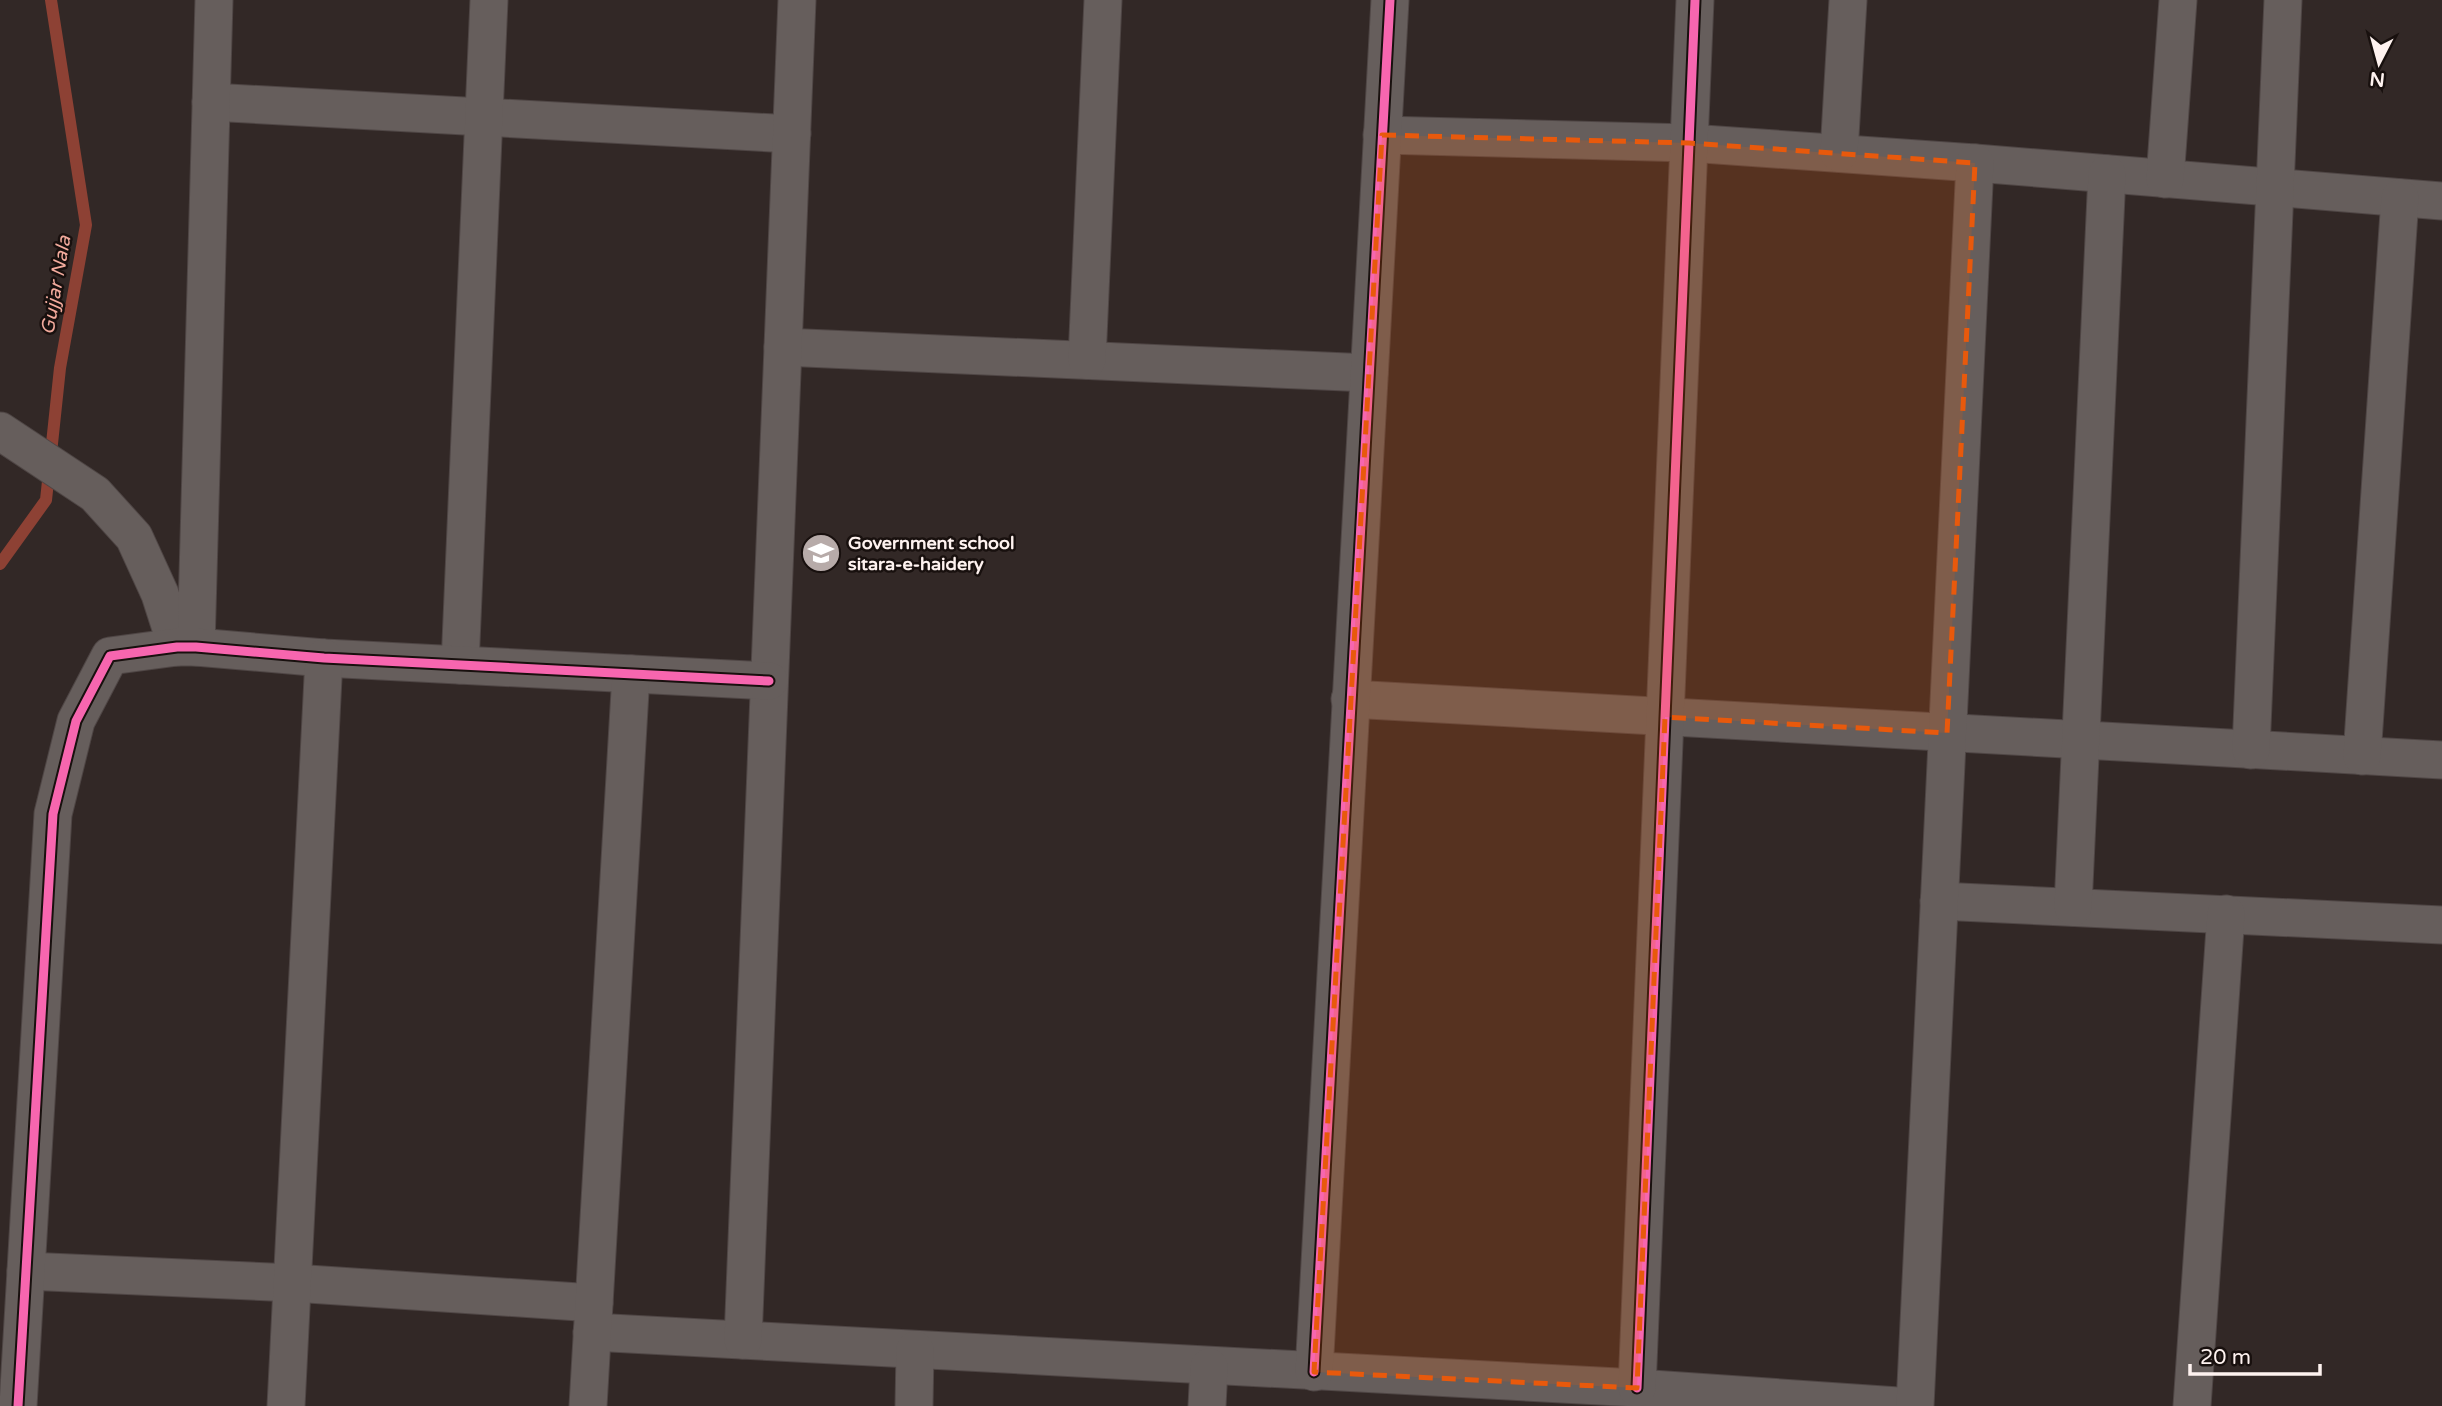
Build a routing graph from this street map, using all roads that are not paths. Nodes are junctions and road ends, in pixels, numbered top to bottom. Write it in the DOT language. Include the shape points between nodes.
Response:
graph roads {
  1 [pos="214,0"];
  2 [pos="489,0"];
  3 [pos="797,0"];
  4 [pos="1103,0"];
  5 [pos="1390,0"];
  6 [pos="1695,0"];
  7 [pos="1848,0"];
  8 [pos="2178,0"];
  9 [pos="2283,0"];
  10 [pos="211,102"];
  11 [pos="484,116"];
  12 [pos="792,135"];
  13 [pos="1382,135"];
  14 [pos="1689,143"];
  15 [pos="1839,153"];
  16 [pos="1975,163"];
  17 [pos="2107,174"];
  18 [pos="2165,179"];
  19 [pos="2274,188"];
  20 [pos="2400,198"];
  21 [pos="2442,201"];
  22 [pos="783,347"];
  23 [pos="1087,360"];
  24 [pos="1369,373"];
  25 [pos="0,431"];
  26 [pos="187,647"];
  27 [pos="324,658"];
  28 [pos="460,666"];
  29 [pos="631,674"];
  30 [pos="769,681"];
  31 [pos="1350,699"];
  32 [pos="1665,717"];
  33 [pos="1947,733"];
  34 [pos="2081,740"];
  35 [pos="2251,750"];
  36 [pos="2362,756"];
  37 [pos="2442,760"];
  38 [pos="1939,901"];
  39 [pos="2073,907"];
  40 [pos="2226,914"];
  41 [pos="2442,925"];
  42 [pos="15,1195"];
  43 [pos="26,1271"];
  44 [pos="293,1283"];
  45 [pos="593,1318"];
  46 [pos="743,1340"];
  47 [pos="915,1350"];
  48 [pos="1209,1367"];
  49 [pos="10,1370"];
  50 [pos="1314,1372"];
  51 [pos="1637,1388"];
  52 [pos="1521,1394"];
  53 [pos="1808,1403"];
  54 [pos="18,1406"];
  55 [pos="286,1406"];
  56 [pos="588,1406"];
  57 [pos="914,1406"];
  58 [pos="1207,1406"];
  59 [pos="1898,1406"];
  60 [pos="1914,1406"];
  61 [pos="2192,1406"];
  1 -- 10 [label="street"];
  2 -- 11 [label="street"];
  3 -- 12 [label="street"];
  4 -- 23 [label="street"];
  5 -- 13 [label="street"];
  6 -- 14 [label="street"];
  7 -- 15 [label="street"];
  8 -- 18 [label="street"];
  9 -- 19 [label="street"];
  10 -- 11 [label="street"];
  10 -- 26 [label="street"];
  11 -- 12 [label="street"];
  11 -- 28 [label="street"];
  12 -- 22 [label="street"];
  13 -- 14 [label="street"];
  13 -- 24 [label="street"];
  14 -- 15 [label="street"];
  14 -- 32 [label="street"];
  15 -- 16 [label="street"];
  16 -- 17 [label="street"];
  16 -- 33 [label="street"];
  17 -- 18 [label="street"];
  17 -- 34 [label="street"];
  18 -- 19 [label="street"];
  19 -- 20 [label="street"];
  19 -- 35 [label="street"];
  20 -- 21 [label="street"];
  20 -- 36 [label="street"];
  22 -- 23 [label="street"];
  22 -- 30 [label="street"];
  23 -- 24 [label="street"];
  24 -- 31 [label="street"];
  25 -- 26 [label="street" via="95,494 134,537"];
  26 -- 27 [label="street"];
  26 -- 42 [label="street" via="110,656 75,720 53,814"];
  27 -- 28 [label="street"];
  27 -- 44 [label="street"];
  28 -- 29 [label="street"];
  29 -- 30 [label="street"];
  29 -- 45 [label="street"];
  30 -- 46 [label="street"];
  31 -- 32 [label="street"];
  31 -- 50 [label="street"];
  32 -- 33 [label="street"];
  32 -- 51 [label="street"];
  33 -- 34 [label="street"];
  33 -- 38 [label="street"];
  34 -- 35 [label="street"];
  34 -- 39 [label="street"];
  35 -- 36 [label="street"];
  36 -- 37 [label="street"];
  38 -- 39 [label="street"];
  38 -- 60 [label="street"];
  39 -- 40 [label="street"];
  40 -- 41 [label="street"];
  40 -- 61 [label="street"];
  42 -- 43 [label="street"];
  43 -- 44 [label="street"];
  43 -- 49 [label="street"];
  44 -- 45 [label="street"];
  44 -- 55 [label="street"];
  45 -- 46 [label="street"];
  45 -- 56 [label="street"];
  46 -- 47 [label="street"];
  47 -- 48 [label="street"];
  47 -- 57 [label="street"];
  48 -- 50 [label="street"];
  48 -- 58 [label="street"];
  49 -- 54 [label="street"];
  50 -- 52 [label="street"];
  51 -- 52 [label="street"];
  51 -- 53 [label="street"];
  53 -- 59 [label="street"];
}
